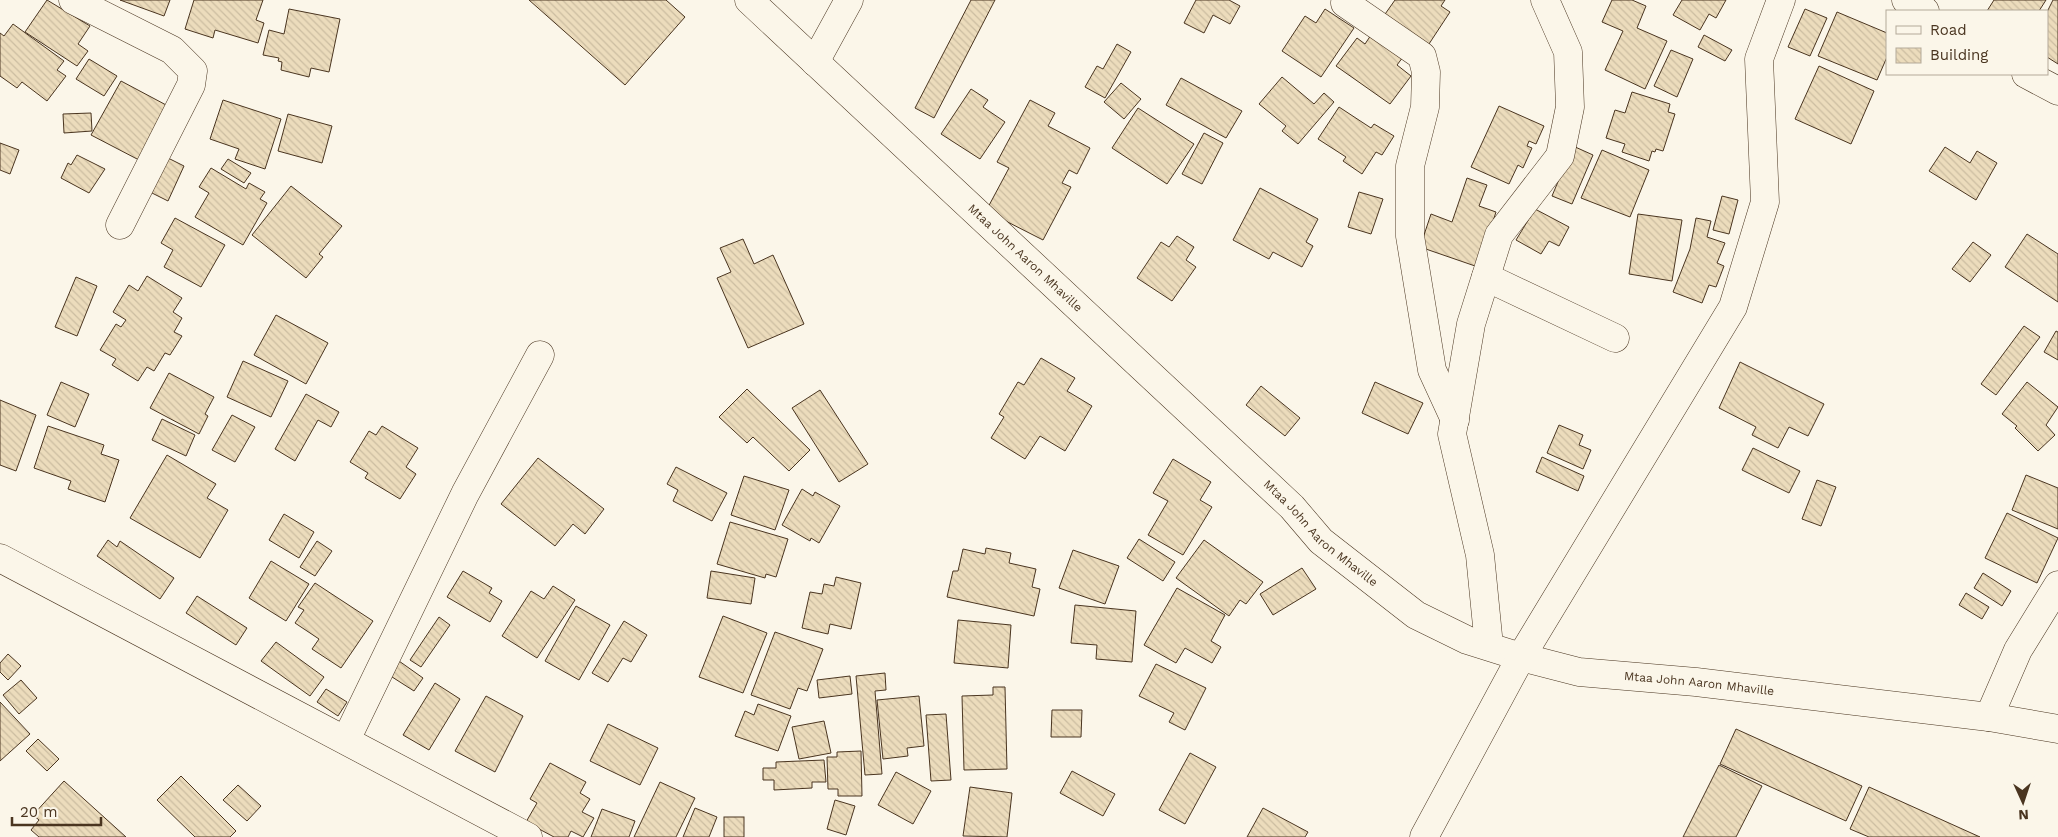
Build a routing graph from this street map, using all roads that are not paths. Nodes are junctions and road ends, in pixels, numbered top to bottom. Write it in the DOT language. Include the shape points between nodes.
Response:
graph roads {
  1 [pos="73,0"];
  2 [pos="749,0"];
  3 [pos="849,0"];
  4 [pos="1545,0"];
  5 [pos="1781,0"];
  6 [pos="1906,0"];
  7 [pos="1346,2"];
  8 [pos="1923,10"];
  9 [pos="815,62"];
  10 [pos="2028,75"];
  11 [pos="2058,90"];
  12 [pos="120,225"];
  13 [pos="1486,276"];
  14 [pos="1615,338"];
  15 [pos="540,355"];
  16 [pos="1454,420"];
  17 [pos="0,558"];
  18 [pos="2058,585"];
  19 [pos="1489,646"];
  20 [pos="1521,657"];
  21 [pos="1989,717"];
  22 [pos="2058,729"];
  23 [pos="346,740"];
  24 [pos="528,837"];
  25 [pos="1424,837"];
  1 -- 12 [label="street" via="172,50 193,71 191,85"];
  2 -- 9 [label="street, Mtaa John Aaron Mhaville"];
  3 -- 9 [label="street"];
  4 -- 13 [label="street" via="1568,52 1570,107 1560,156 1499,235"];
  5 -- 20 [label="street" via="1759,59 1765,202 1733,308"];
  6 -- 8 [label="street"];
  7 -- 16 [label="street" via="1422,56 1426,72 1425,107 1410,166 1410,236 1432,370"];
  9 -- 19 [label="street, Mtaa John Aaron Mhaville" via="1292,507 1320,542 1416,615 1467,640"];
  10 -- 11 [label="street"];
  13 -- 14 [label="street"];
  13 -- 16 [label="street" via="1471,324"];
  15 -- 23 [label="street" via="465,494"];
  16 -- 19 [label="street" via="1452,434 1480,555"];
  17 -- 23 [label="street"];
  18 -- 21 [label="street" via="2018,650"];
  19 -- 20 [label="street, Mtaa John Aaron Mhaville"];
  20 -- 21 [label="street, Mtaa John Aaron Mhaville" via="1579,672 1696,682"];
  20 -- 25 [label="street"];
  21 -- 22 [label="street, Mtaa John Aaron Mhaville"];
  23 -- 24 [label="street"];
}
